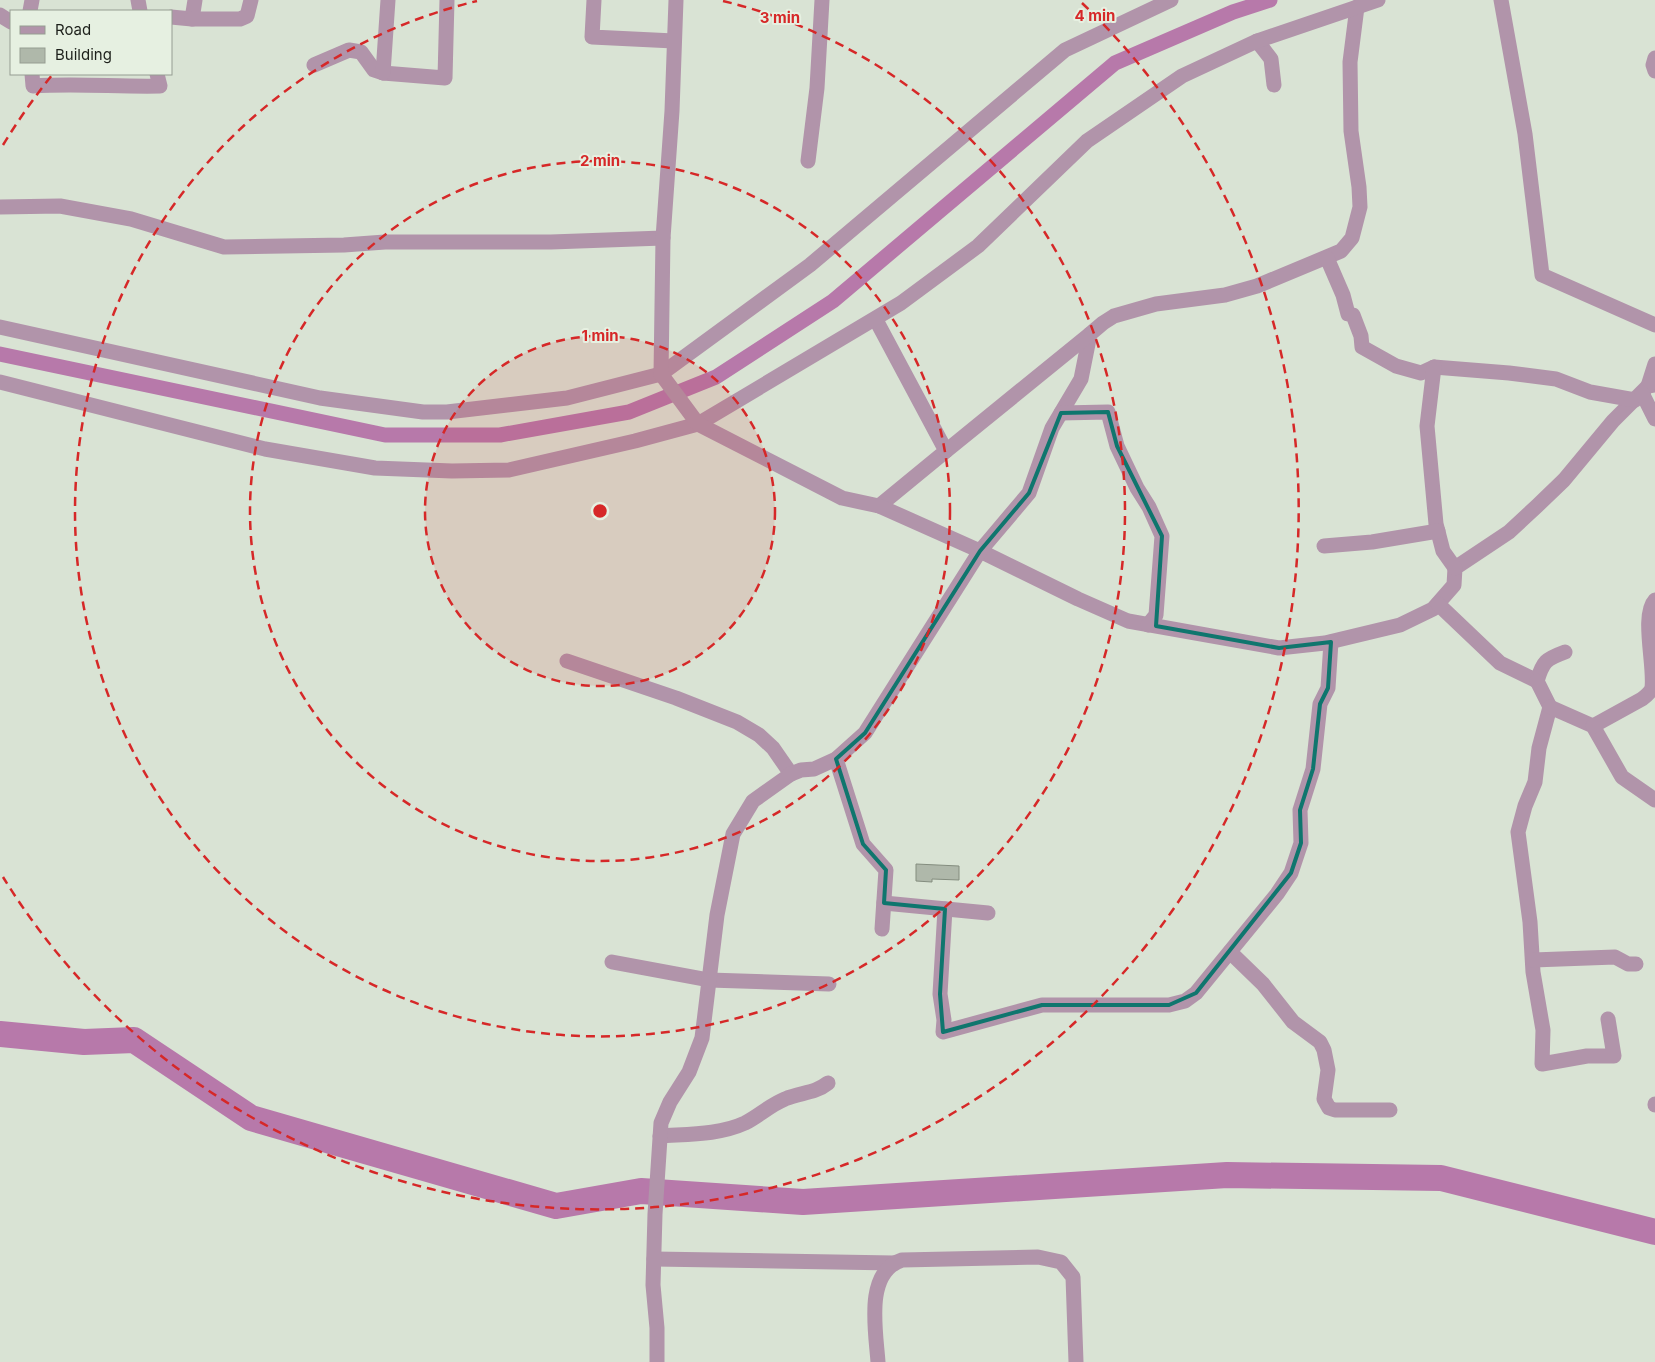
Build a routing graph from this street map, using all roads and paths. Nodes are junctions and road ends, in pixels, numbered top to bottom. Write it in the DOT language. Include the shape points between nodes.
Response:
graph roads {
  1 [pos="195,0"];
  2 [pos="251,0"];
  3 [pos="388,0"];
  4 [pos="447,0"];
  5 [pos="594,0"];
  6 [pos="676,0"];
  7 [pos="822,0"];
  8 [pos="1171,0"];
  9 [pos="1501,0"];
  10 [pos="1368,2"];
  11 [pos="172,17"];
  12 [pos="192,19"];
  13 [pos="674,41"];
  14 [pos="1257,41"];
  15 [pos="1655,58"];
  16 [pos="314,65"];
  17 [pos="1655,71"];
  18 [pos="383,73"];
  19 [pos="32,75"];
  20 [pos="157,75"];
  21 [pos="1274,85"];
  22 [pos="808,162"];
  23 [pos="0,206"];
  24 [pos="663,238"];
  25 [pos="1327,258"];
  26 [pos="876,320"];
  27 [pos="1655,325"];
  28 [pos="0,328"];
  29 [pos="1090,334"];
  30 [pos="1655,364"];
  31 [pos="1434,367"];
  32 [pos="665,380"];
  33 [pos="0,382"];
  34 [pos="1645,391"];
  35 [pos="1060,414"];
  36 [pos="1655,419"];
  37 [pos="698,424"];
  38 [pos="946,451"];
  39 [pos="879,506"];
  40 [pos="1438,531"];
  41 [pos="1324,546"];
  42 [pos="980,551"];
  43 [pos="1456,568"];
  44 [pos="1655,600"];
  45 [pos="1438,604"];
  46 [pos="1148,625"];
  47 [pos="1331,642"];
  48 [pos="1565,652"];
  49 [pos="567,661"];
  50 [pos="1537,681"];
  51 [pos="1550,707"];
  52 [pos="1592,726"];
  53 [pos="836,760"];
  54 [pos="791,774"];
  55 [pos="1655,800"];
  56 [pos="884,903"];
  57 [pos="945,909"];
  58 [pos="988,913"];
  59 [pos="882,929"];
  60 [pos="1230,952"];
  61 [pos="1532,960"];
  62 [pos="612,962"];
  63 [pos="1636,964"];
  64 [pos="709,984"];
  65 [pos="829,984"];
  66 [pos="1608,1019"];
  67 [pos="828,1083"];
  68 [pos="1390,1110"];
  69 [pos="660,1136"];
  70 [pos="654,1259"];
  71 [pos="894,1263"];
  72 [pos="657,1362"];
  73 [pos="878,1362"];
  74 [pos="1076,1362"];
  1 -- 12 [label="street"];
  2 -- 12 [label="street" via="247,16 240,19"];
  3 -- 18 [label="street"];
  4 -- 18 [label="street" via="445,78"];
  5 -- 13 [label="street" via="592,37"];
  6 -- 13 [label="street"];
  7 -- 22 [label="street" via="817,88"];
  8 -- 32 [label="street" via="1065,50 810,265"];
  9 -- 27 [label="street" via="1525,134 1542,275"];
  10 -- 14 [label="street"];
  10 -- 25 [label="street" via="1350,62 1351,131 1360,207 1352,238 1341,251"];
  11 -- 12 [label="street"];
  13 -- 24 [label="street"];
  14 -- 21 [label="street" via="1271,59"];
  14 -- 26 [label="street" via="1182,76 1087,141 978,246"];
  15 -- 17 [label="street"];
  16 -- 18 [label="street" via="349,50 361,52 374,70"];
  19 -- 20 [label="street" via="33,86 131,87 160,86"];
  23 -- 24 [label="street" via="60,206 132,220 224,247"];
  24 -- 32 [label="street"];
  25 -- 29 [label="street" via="1225,295 1156,304 1114,316"];
  25 -- 31 [label="street" via="1348,314 1353,316 1361,336 1362,347 1396,366 1421,373"];
  26 -- 37 [label="street"];
  26 -- 38 [label="street"];
  28 -- 32 [label="street" via="320,398 423,412 567,398"];
  29 -- 35 [label="street" via="1081,379"];
  29 -- 38 [label="street"];
  30 -- 34 [label="street"];
  31 -- 34 [label="street" via="1556,379 1590,392"];
  31 -- 40 [label="street" via="1427,426"];
  32 -- 37 [label="street"];
  33 -- 37 [label="street" via="266,449 375,468 510,470"];
  34 -- 36 [label="street"];
  34 -- 43 [label="street" via="1613,421 1564,480 1537,506 1509,532"];
  35 -- 42 [label="street" via="1029,493"];
  35 -- 46 [label="street" via="1108,412 1117,446 1162,536 1156,615"];
  37 -- 39 [label="street" via="842,498"];
  38 -- 39 [label="street"];
  39 -- 42 [label="street"];
  40 -- 41 [label="street"];
  40 -- 43 [label="street" via="1443,551"];
  42 -- 46 [label="street" via="1078,599 1128,621"];
  42 -- 53 [label="street" via="865,733"];
  43 -- 45 [label="street" via="1454,585"];
  44 -- 52 [label="street" via="1649,611 1653,671 1649,694"];
  45 -- 47 [label="street" via="1433,610 1400,625"];
  45 -- 50 [label="street" via="1500,663"];
  46 -- 47 [label="street" via="1280,648"];
  47 -- 60 [label="street" via="1328,688 1320,704 1313,769 1300,810 1300,843 1291,872"];
  48 -- 50 [label="street" via="1548,658"];
  49 -- 54 [label="street" via="737,722 773,748"];
  50 -- 51 [label="street"];
  51 -- 52 [label="street"];
  51 -- 61 [label="street" via="1539,748 1535,782 1518,832"];
  52 -- 55 [label="street" via="1622,777"];
  53 -- 54 [label="street"];
  53 -- 56 [label="street" via="863,844 886,870"];
  54 -- 64 [label="street" via="753,802 733,834 717,915"];
  56 -- 57 [label="street"];
  56 -- 59 [label="street"];
  57 -- 58 [label="street"];
  57 -- 60 [label="street" via="940,994 943,1032 1042,1005 1144,1006 1185,1001 1196,994"];
  60 -- 68 [label="street" via="1263,984 1293,1022 1320,1042 1328,1070 1324,1098 1329,1108"];
  61 -- 63 [label="street" via="1615,957 1628,964"];
  61 -- 66 [label="street" via="1543,1030 1542,1064 1587,1056 1614,1056"];
  62 -- 64 [label="street"];
  64 -- 65 [label="street"];
  64 -- 69 [label="street" via="702,1038 689,1072 670,1102 661,1123"];
  67 -- 69 [label="street" via="814,1092 781,1101 739,1125 712,1132"];
  69 -- 70 [label="street"];
  70 -- 71 [label="street"];
  70 -- 72 [label="street"];
  71 -- 73 [label="street" via="877,1285"];
  71 -- 74 [label="street" via="902,1260 1038,1257 1061,1262 1073,1277"];
}
